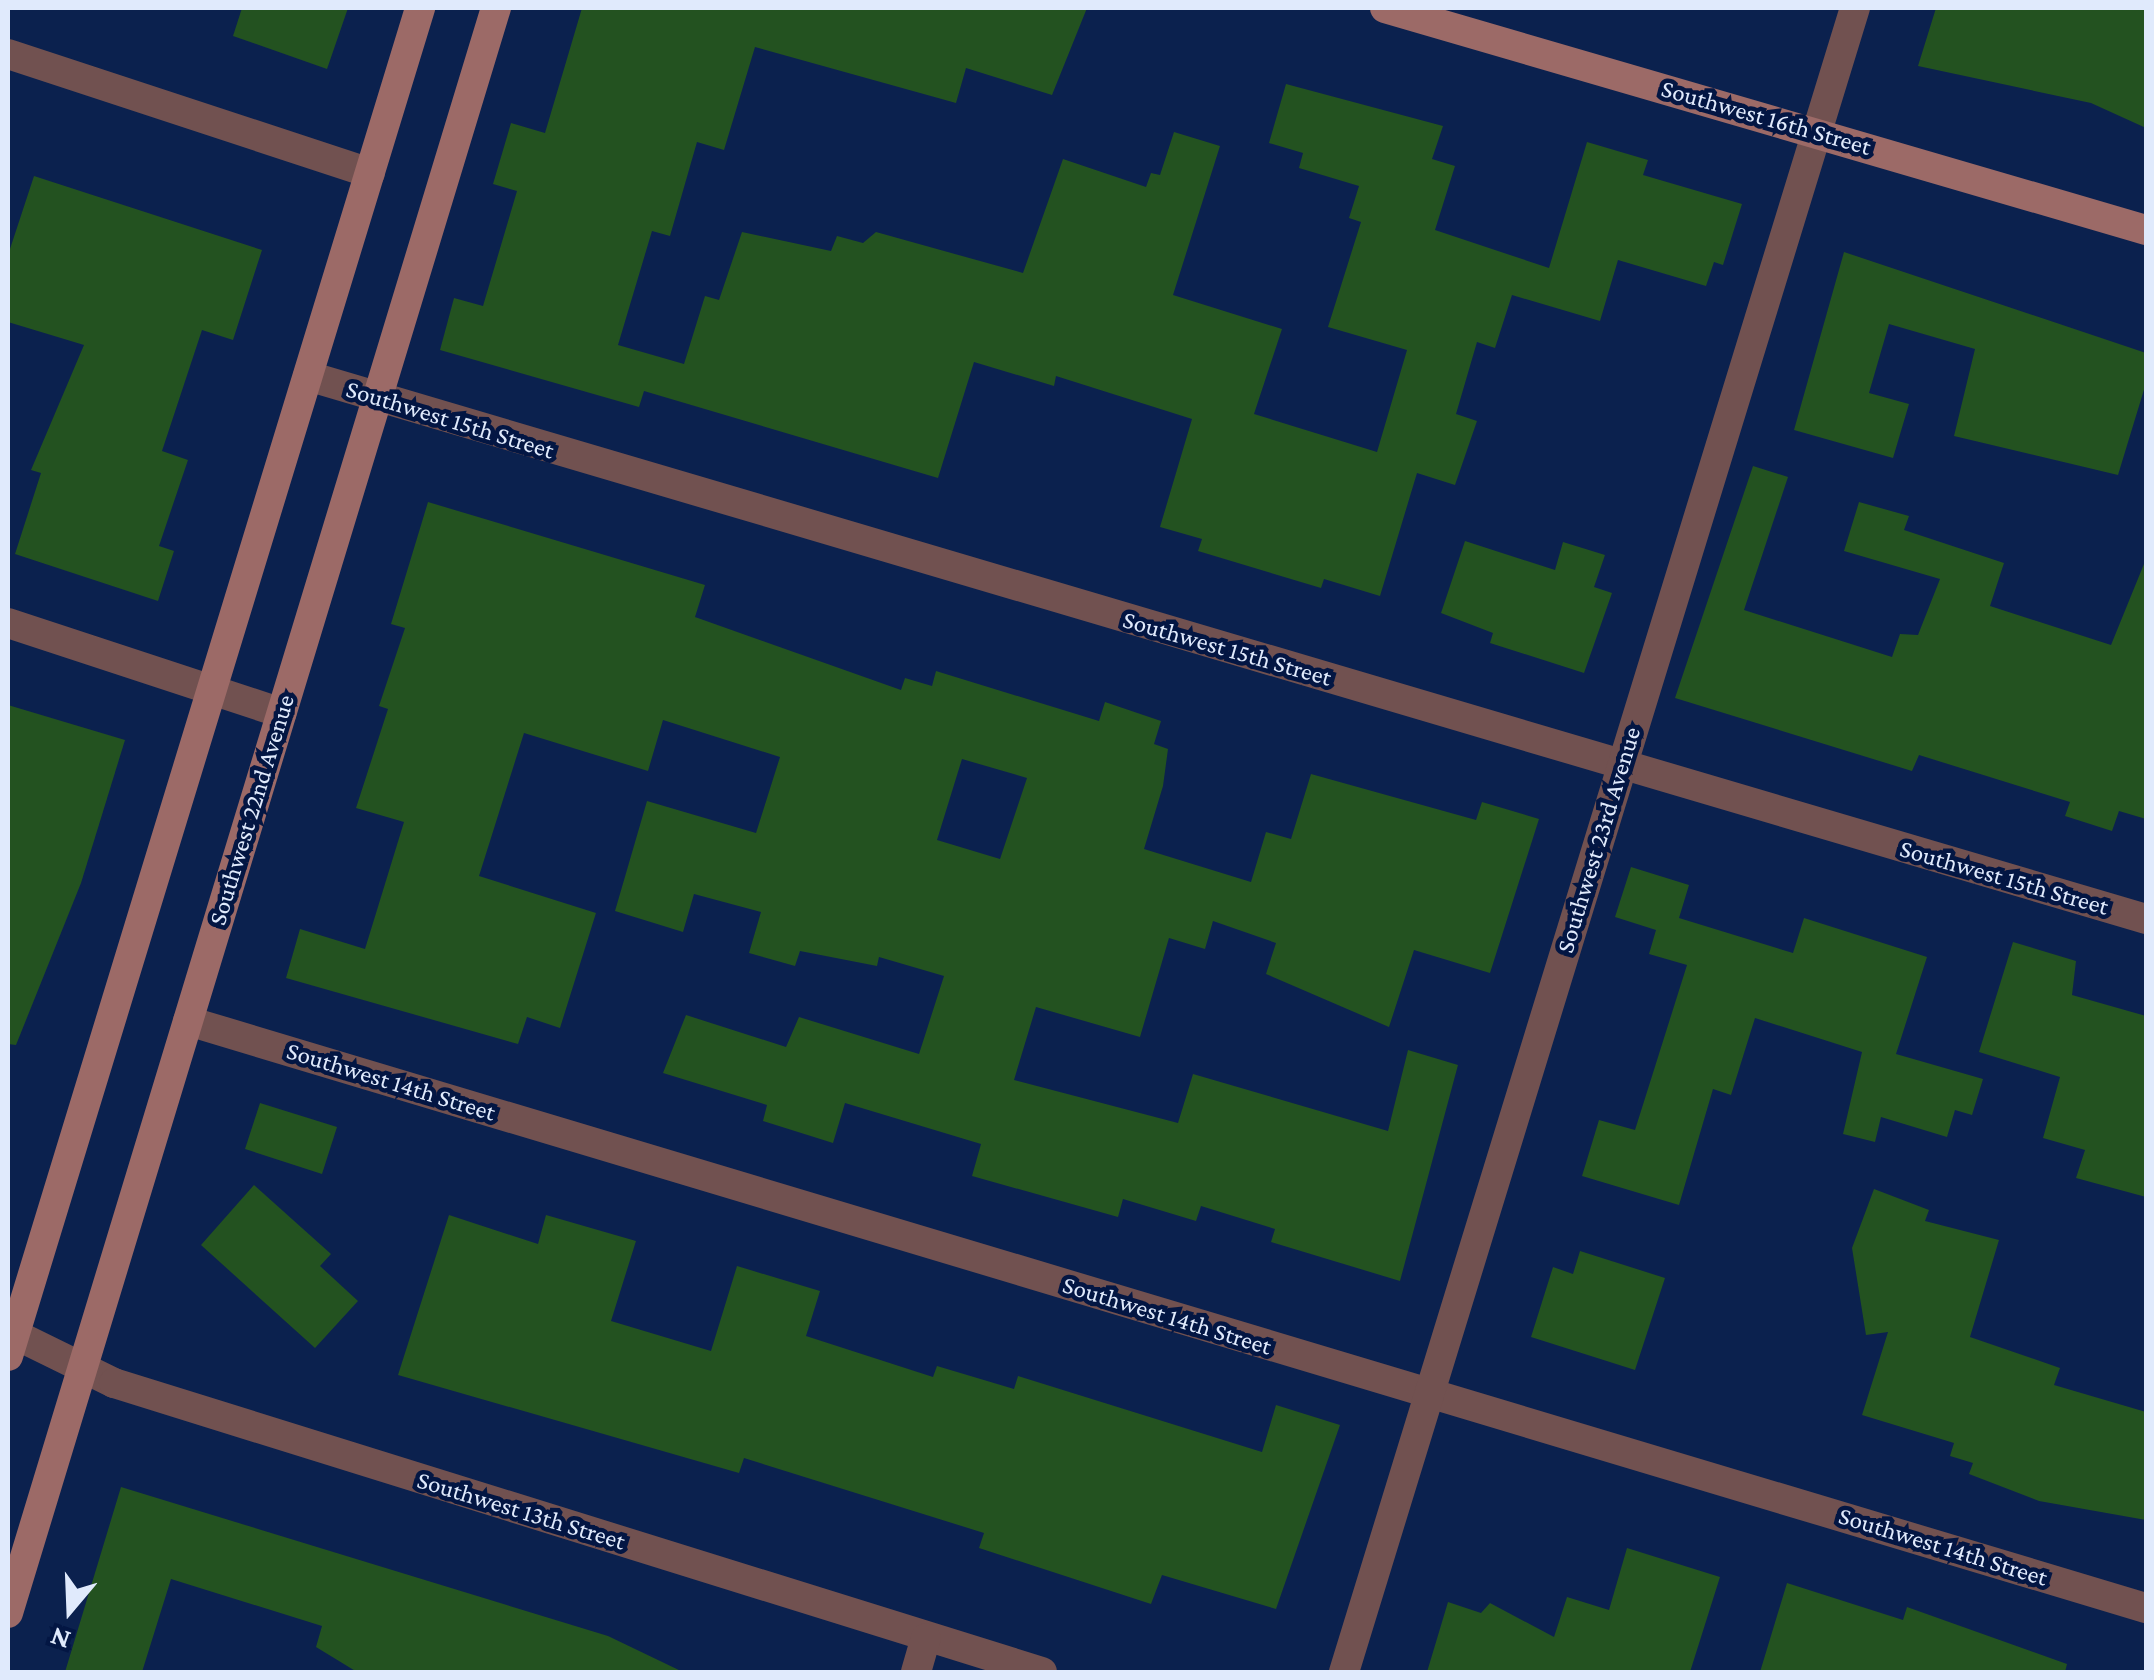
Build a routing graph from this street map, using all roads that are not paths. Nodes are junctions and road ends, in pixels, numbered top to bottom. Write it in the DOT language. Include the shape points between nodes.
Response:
graph roads {
  1 [pos="420,8"];
  2 [pos="496,8"];
  3 [pos="1385,8"];
  4 [pos="1855,8"];
  5 [pos="8,54"];
  6 [pos="1816,133"];
  7 [pos="370,173"];
  8 [pos="2146,230"];
  9 [pos="308,376"];
  10 [pos="378,399"];
  11 [pos="8,623"];
  12 [pos="213,690"];
  13 [pos="282,712"];
  14 [pos="1622,766"];
  15 [pos="2146,920"];
  16 [pos="188,1020"];
  17 [pos="10,1341"];
  18 [pos="82,1369"];
  19 [pos="1426,1394"];
  20 [pos="2146,1608"];
  21 [pos="8,1613"];
  22 [pos="926,1638"];
  23 [pos="916,1672"];
  24 [pos="1042,1672"];
  25 [pos="1344,1672"];
  1 -- 7 [label="main road"];
  2 -- 10 [label="main road, Southwest 22nd Avenue"];
  3 -- 6 [label="main road, Southwest 16th Street"];
  4 -- 6 [label="street, Southwest 23rd Avenue"];
  5 -- 7 [label="street"];
  6 -- 8 [label="main road, Southwest 16th Street"];
  6 -- 14 [label="street, Southwest 23rd Avenue"];
  7 -- 9 [label="main road"];
  9 -- 10 [label="street, Southwest 15th Street"];
  9 -- 12 [label="main road"];
  10 -- 13 [label="main road, Southwest 22nd Avenue"];
  10 -- 14 [label="street, Southwest 15th Street"];
  11 -- 12 [label="street"];
  12 -- 13 [label="street"];
  12 -- 17 [label="main road"];
  13 -- 16 [label="main road, Southwest 22nd Avenue"];
  14 -- 15 [label="street, Southwest 15th Street"];
  14 -- 19 [label="street, Southwest 23rd Avenue"];
  16 -- 18 [label="main road, Southwest 22nd Avenue"];
  16 -- 19 [label="street, Southwest 14th Street"];
  17 -- 18 [label="street, Southwest 13th Street"];
  18 -- 21 [label="main road, Southwest 22nd Avenue"];
  18 -- 22 [label="street, Southwest 13th Street"];
  19 -- 20 [label="street, Southwest 14th Street"];
  19 -- 25 [label="street, Southwest 23rd Avenue"];
  22 -- 23 [label="street"];
  22 -- 24 [label="street, Southwest 13th Street"];
}
